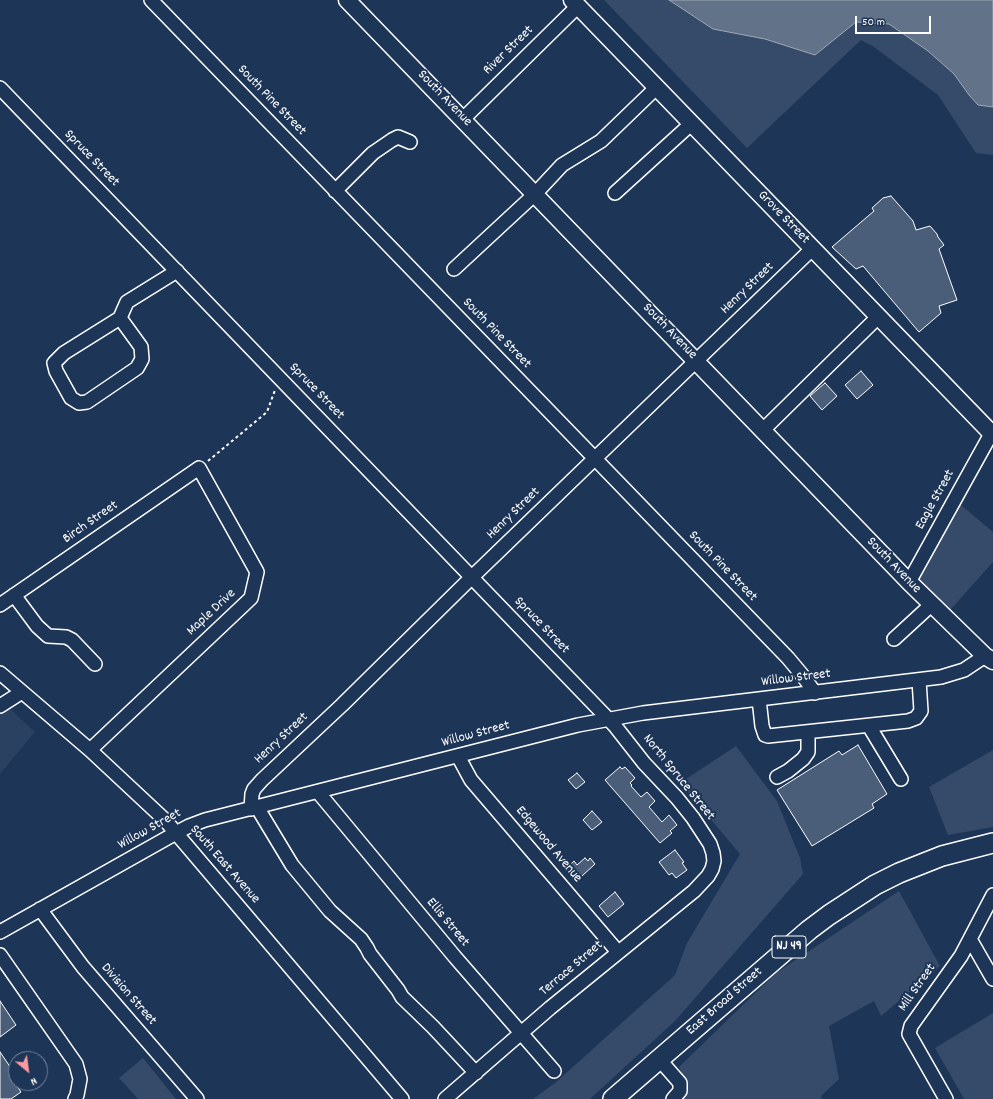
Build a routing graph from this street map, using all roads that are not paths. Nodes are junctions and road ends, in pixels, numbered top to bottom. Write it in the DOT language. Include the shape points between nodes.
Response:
graph roads {
  1 [pos="151,0"];
  2 [pos="348,0"];
  3 [pos="575,3"];
  4 [pos="0,88"];
  5 [pos="656,88"];
  6 [pos="463,119"];
  7 [pos="691,124"];
  8 [pos="410,142"];
  9 [pos="335,191"];
  10 [pos="615,193"];
  11 [pos="535,194"];
  12 [pos="812,249"];
  13 [pos="454,269"];
  14 [pos="177,271"];
  15 [pos="878,317"];
  16 [pos="120,318"];
  17 [pos="696,361"];
  18 [pos="763,430"];
  19 [pos="992,435"];
  20 [pos="595,459"];
  21 [pos="199,468"];
  22 [pos="472,577"];
  23 [pos="909,582"];
  24 [pos="14,595"];
  25 [pos="0,605"];
  26 [pos="931,605"];
  27 [pos="894,639"];
  28 [pos="989,659"];
  29 [pos="95,664"];
  30 [pos="0,673"];
  31 [pos="919,680"];
  32 [pos="22,692"];
  33 [pos="815,693"];
  34 [pos="759,699"];
  35 [pos="0,706"];
  36 [pos="609,719"];
  37 [pos="869,726"];
  38 [pos="808,732"];
  39 [pos="90,750"];
  40 [pos="458,756"];
  41 [pos="777,777"];
  42 [pos="901,779"];
  43 [pos="318,792"];
  44 [pos="254,808"];
  45 [pos="176,833"];
  46 [pos="993,844"];
  47 [pos="714,861"];
  48 [pos="993,895"];
  49 [pos="40,909"];
  50 [pos="0,932"];
  51 [pos="970,938"];
  52 [pos="618,952"];
  53 [pos="0,955"];
  54 [pos="993,979"];
  55 [pos="521,1033"];
  56 [pos="659,1059"];
  57 [pos="554,1071"];
  58 [pos="476,1073"];
  59 [pos="75,1099"];
  60 [pos="197,1099"];
  61 [pos="402,1099"];
  62 [pos="445,1099"];
  63 [pos="613,1099"];
  64 [pos="673,1099"];
  65 [pos="946,1099"];
  1 -- 9 [label="street, South Pine Street"];
  2 -- 6 [label="main road, South Avenue"];
  3 -- 5 [label="main road, Grove Street"];
  3 -- 6 [label="street, River Street"];
  4 -- 14 [label="street, Spruce Street"];
  5 -- 7 [label="main road, Grove Street"];
  5 -- 11 [label="street" via="601,141 562,165"];
  6 -- 11 [label="main road, South Avenue"];
  7 -- 10 [label="street"];
  7 -- 12 [label="main road, Grove Street"];
  8 -- 9 [label="street" via="398,137 392,140 373,153"];
  9 -- 20 [label="street, South Pine Street"];
  11 -- 13 [label="street"];
  11 -- 17 [label="main road, South Avenue"];
  12 -- 15 [label="main road, Grove Street"];
  12 -- 17 [label="street, Henry Street"];
  14 -- 16 [label="street" via="127,302"];
  14 -- 22 [label="street, Spruce Street"];
  15 -- 18 [label="street"];
  15 -- 19 [label="main road, Grove Street"];
  16 -- 16 [label="street" via="141,347 142,359 137,368 87,402 79,403 71,398 54,363 64,353"];
  17 -- 18 [label="main road, South Avenue"];
  17 -- 20 [label="street, Henry Street"];
  18 -- 23 [label="main road, South Avenue"];
  19 -- 23 [label="street, Eagle Street"];
  20 -- 22 [label="street, Henry Street"];
  20 -- 33 [label="street, South Pine Street" via="788,658"];
  21 -- 24 [label="street, Birch Street"];
  21 -- 39 [label="street, Maple Drive" via="257,572 251,598"];
  22 -- 36 [label="street, Spruce Street"];
  22 -- 44 [label="street, Henry Street" via="262,780 252,794"];
  23 -- 26 [label="main road, South Avenue"];
  24 -- 25 [label="street, Birch Street"];
  24 -- 29 [label="street" via="37,626 48,636 72,640"];
  26 -- 27 [label="street"];
  26 -- 28 [label="main road, South Avenue"];
  28 -- 31 [label="street, Willow Street" via="953,674"];
  30 -- 32 [label="street, South East Avenue"];
  31 -- 33 [label="street, Willow Street"];
  31 -- 37 [label="street" via="921,712 916,718 908,722"];
  32 -- 35 [label="street"];
  32 -- 39 [label="street, South East Avenue"];
  33 -- 34 [label="street, Willow Street"];
  34 -- 36 [label="street, Willow Street"];
  34 -- 38 [label="street" via="765,735"];
  36 -- 40 [label="street, Willow Street"];
  36 -- 47 [label="street, North Spruce Street" via="693,818 710,844"];
  37 -- 38 [label="street"];
  37 -- 42 [label="street"];
  38 -- 41 [label="street" via="808,752 803,759"];
  39 -- 45 [label="street, South East Avenue"];
  40 -- 43 [label="street, Willow Street"];
  40 -- 52 [label="street, Edgewood Avenue" via="471,780"];
  43 -- 44 [label="street, Willow Street"];
  43 -- 55 [label="street, Ellis Street"];
  44 -- 45 [label="street, Willow Street" via="205,820"];
  44 -- 58 [label="street" via="292,865 330,912 368,948 402,998"];
  45 -- 49 [label="street, Willow Street"];
  45 -- 61 [label="street, South East Avenue"];
  46 -- 56 [label="highway, East Broad Street / NJ 49" via="919,864 849,901 809,930"];
  47 -- 52 [label="street, Terrace Street" via="708,876 694,891"];
  48 -- 51 [label="street"];
  49 -- 50 [label="street, Willow Street"];
  49 -- 60 [label="street, Division Street" via="83,967"];
  51 -- 54 [label="street"];
  51 -- 65 [label="street, Mill Street" via="961,956 911,1026 909,1034"];
  52 -- 55 [label="street, Terrace Street"];
  53 -- 59 [label="street" via="76,1064 80,1079"];
  55 -- 57 [label="street, Ellis Street"];
  55 -- 58 [label="street, Terrace Street"];
  56 -- 63 [label="highway, East Broad Street / NJ 49"];
  56 -- 64 [label="street" via="680,1084 680,1091"];
  58 -- 62 [label="street, Terrace Street"];
}
